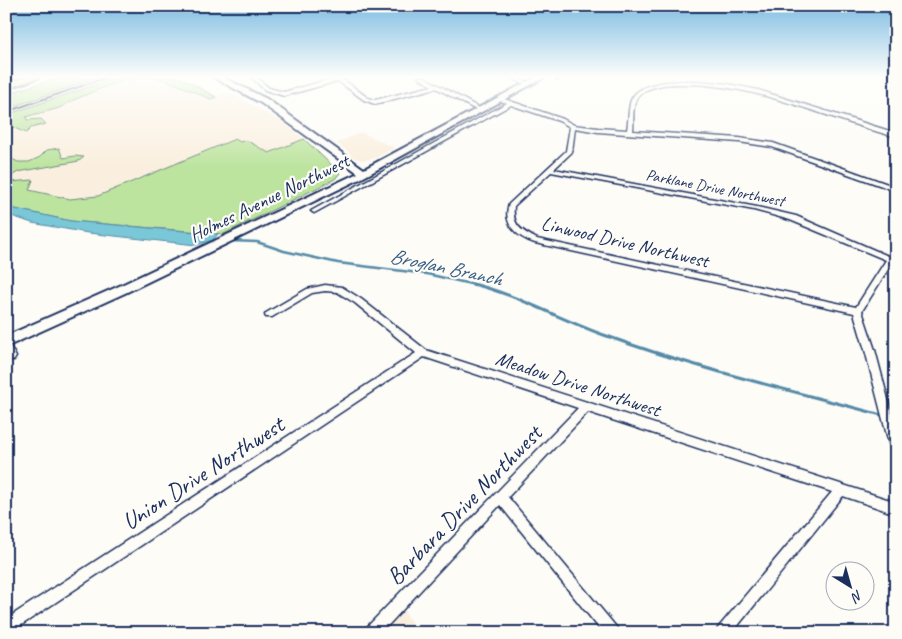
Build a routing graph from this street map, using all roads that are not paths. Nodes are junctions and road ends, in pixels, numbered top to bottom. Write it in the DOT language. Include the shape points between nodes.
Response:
graph roads {
  1 [pos="273,107"];
  2 [pos="474,107"];
  3 [pos="487,107"];
  4 [pos="504,107"];
  5 [pos="521,107"];
  6 [pos="633,107"];
  7 [pos="803,107"];
  8 [pos="480,110"];
  9 [pos="573,126"];
  10 [pos="630,131"];
  11 [pos="896,135"];
  12 [pos="393,156"];
  13 [pos="344,158"];
  14 [pos="551,170"];
  15 [pos="360,175"];
  16 [pos="896,189"];
  17 [pos="314,211"];
  18 [pos="896,250"];
  19 [pos="893,261"];
  20 [pos="858,311"];
  21 [pos="270,315"];
  22 [pos="6,344"];
  23 [pos="423,353"];
  24 [pos="11,357"];
  25 [pos="587,406"];
  26 [pos="896,451"];
  27 [pos="841,490"];
  28 [pos="501,497"];
  29 [pos="896,508"];
  30 [pos="6,628"];
  31 [pos="371,633"];
  32 [pos="612,633"];
  33 [pos="723,633"];
  1 -- 13 [label="main road"];
  2 -- 8 [label="street"];
  3 -- 8 [label="main road, Holmes Avenue Northwest"];
  4 -- 17 [label="street"];
  5 -- 9 [label="street"];
  6 -- 10 [label="street"];
  7 -- 11 [label="street"];
  8 -- 12 [label="main road, Holmes Avenue Northwest"];
  9 -- 10 [label="street"];
  9 -- 14 [label="street, Linwood Drive Northwest" via="569,152"];
  10 -- 16 [label="street" via="773,145"];
  12 -- 13 [label="main road" via="364,162"];
  12 -- 15 [label="main road, Holmes Avenue Northwest"];
  13 -- 15 [label="main road" via="340,162"];
  14 -- 19 [label="street, Parklane Drive Northwest" via="793,218"];
  14 -- 20 [label="street, Linwood Drive Northwest" via="511,206 509,218 517,231 535,240"];
  15 -- 22 [label="main road, Holmes Avenue Northwest"];
  18 -- 19 [label="street"];
  19 -- 20 [label="street"];
  20 -- 26 [label="street"];
  21 -- 23 [label="street, Meadow Drive Northwest" via="310,291 339,289"];
  22 -- 24 [label="street"];
  23 -- 25 [label="street, Meadow Drive Northwest"];
  23 -- 30 [label="street, Union Drive Northwest"];
  25 -- 27 [label="street, Meadow Drive Northwest"];
  25 -- 28 [label="street, Barbara Drive Northwest"];
  27 -- 29 [label="street, Meadow Drive Northwest"];
  27 -- 33 [label="street"];
  28 -- 31 [label="street, Barbara Drive Northwest"];
  28 -- 32 [label="street"];
}
